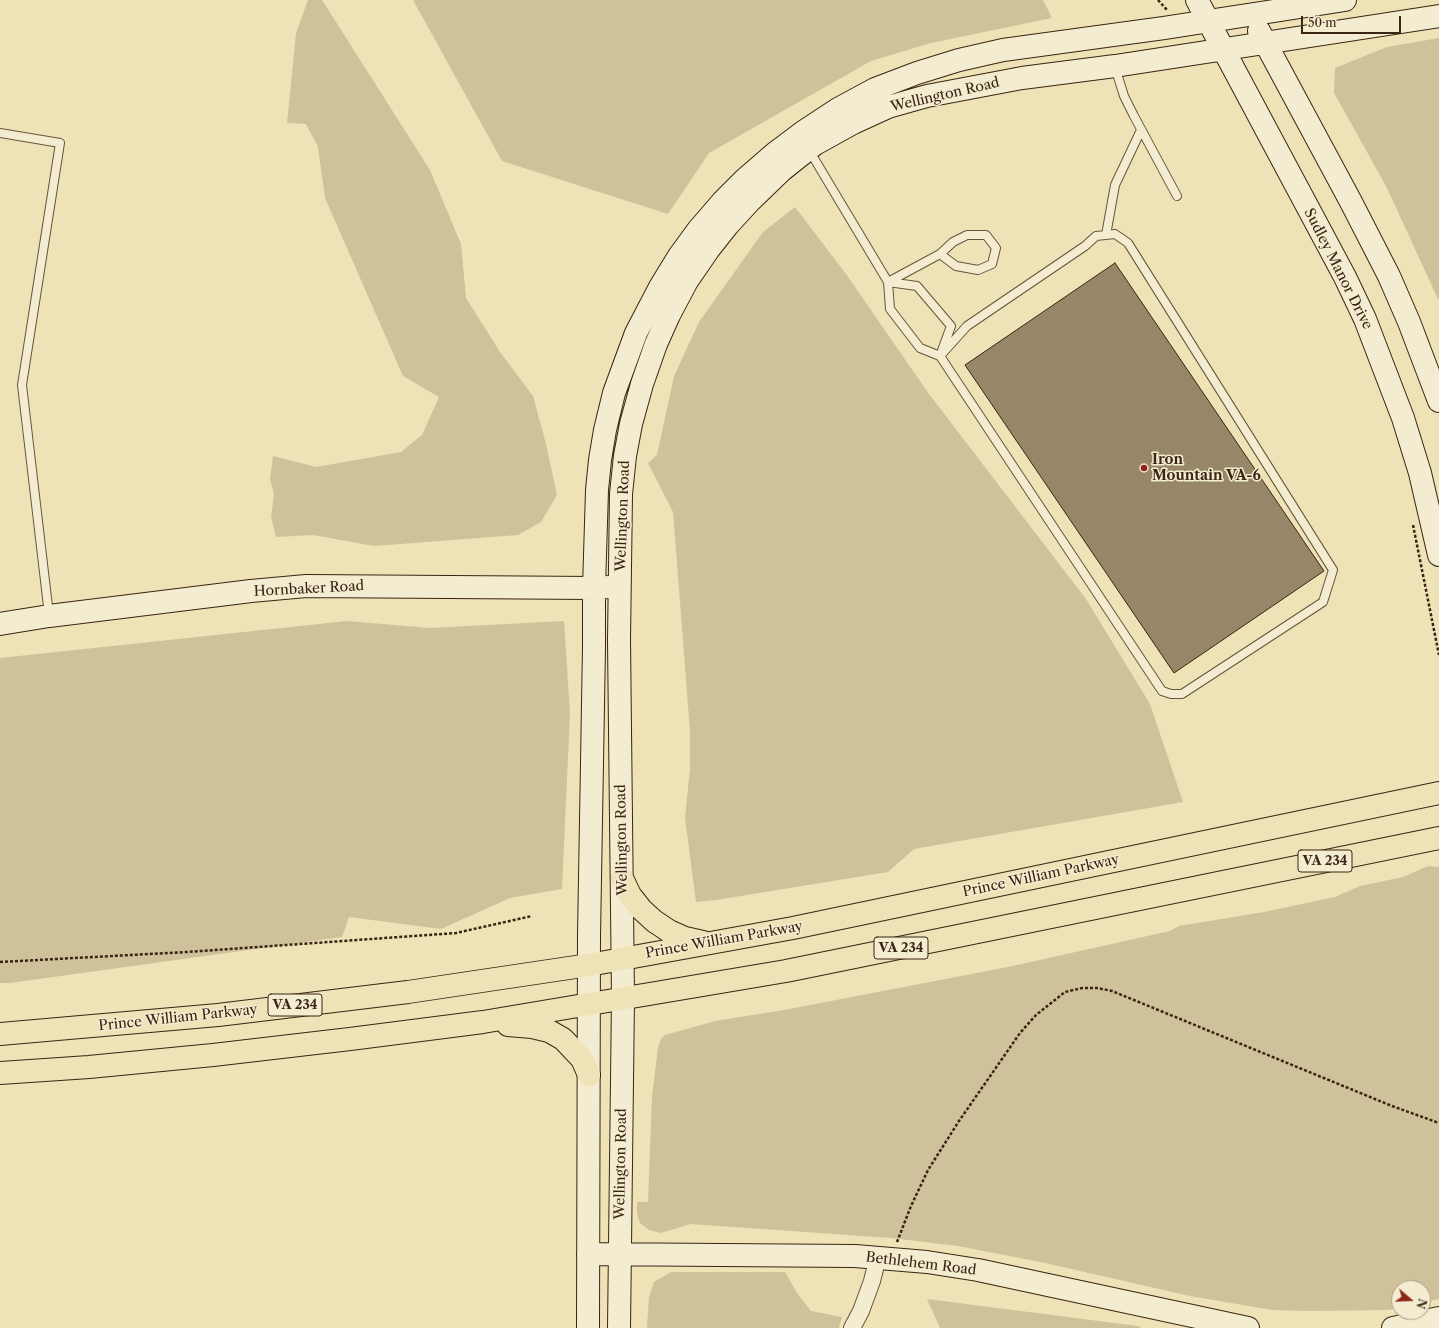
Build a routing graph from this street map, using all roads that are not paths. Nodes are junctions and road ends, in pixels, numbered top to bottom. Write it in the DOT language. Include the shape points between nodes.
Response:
graph roads {
  1 [pos="1198,0"];
  2 [pos="1345,0"];
  3 [pos="1246,7"];
  4 [pos="1439,16"];
  5 [pos="1208,22"];
  6 [pos="1266,42"];
  7 [pos="1223,50"];
  8 [pos="1115,66"];
  9 [pos="1141,130"];
  10 [pos="0,132"];
  11 [pos="809,149"];
  12 [pos="1177,196"];
  13 [pos="1106,235"];
  14 [pos="940,254"];
  15 [pos="888,282"];
  16 [pos="940,356"];
  17 [pos="1439,401"];
  18 [pos="1439,555"];
  19 [pos="620,586"];
  20 [pos="594,588"];
  21 [pos="49,616"];
  22 [pos="0,624"];
  23 [pos="1439,793"];
  24 [pos="1439,838"];
  25 [pos="622,878"];
  26 [pos="710,943"];
  27 [pos="623,959"];
  28 [pos="589,965"];
  29 [pos="623,998"];
  30 [pos="589,1004"];
  31 [pos="483,1022"];
  32 [pos="0,1034"];
  33 [pos="0,1074"];
  34 [pos="589,1075"];
  35 [pos="588,1254"];
  36 [pos="620,1255"];
  37 [pos="884,1258"];
  38 [pos="1439,1318"];
  39 [pos="588,1328"];
  40 [pos="619,1328"];
  41 [pos="852,1328"];
  42 [pos="1248,1328"];
  43 [pos="1393,1328"];
  1 -- 5 [label="main road, Sudley Manor Drive"];
  2 -- 3 [label="main road, Wellington Road"];
  3 -- 5 [label="main road, Wellington Road"];
  3 -- 6 [label="main road"];
  4 -- 6 [label="main road, Wellington Road"];
  5 -- 7 [label="main road, Sudley Manor Drive"];
  5 -- 20 [label="main road, Wellington Road" via="1003,50 917,73 838,109 786,145 745,179 698,230 679,256 636,333 623,365 612,401 600,460"];
  6 -- 7 [label="main road, Wellington Road"];
  6 -- 17 [label="main road" via="1389,276"];
  7 -- 8 [label="main road, Wellington Road"];
  7 -- 18 [label="main road, Sudley Manor Drive" via="1365,319 1403,418 1420,473"];
  8 -- 9 [label="lane" via="1124,96"];
  8 -- 11 [label="main road, Wellington Road" via="1022,78 928,96 888,107 853,123"];
  9 -- 12 [label="lane"];
  9 -- 13 [label="lane" via="1115,186"];
  10 -- 21 [label="lane" via="60,143 22,384"];
  11 -- 15 [label="lane"];
  11 -- 19 [label="main road, Wellington Road" via="751,200 713,243 687,281 656,344 640,390 625,456 621,494"];
  13 -- 16 [label="lane" via="1096,236 967,326"];
  13 -- 16 [label="lane" via="1116,234 1128,243 1333,570 1323,602 1182,694 1162,691"];
  14 -- 14 [label="lane" via="953,242 967,235 986,235 996,248 992,264 978,270 956,266"];
  14 -- 15 [label="lane"];
  15 -- 16 [label="lane" via="890,310 920,348"];
  15 -- 16 [label="lane" via="917,286 950,326"];
  19 -- 20 [label="main road, Hornbaker Road"];
  19 -- 25 [label="main road, Wellington Road"];
  20 -- 21 [label="main road, Hornbaker Road" via="306,586"];
  20 -- 28 [label="main road, Wellington Road"];
  21 -- 22 [label="main road, Hornbaker Road"];
  23 -- 26 [label="highway, Prince William Parkway / VA 234" via="793,928"];
  24 -- 29 [label="highway, VA 234" via="786,971"];
  25 -- 26 [label="highway" via="641,909 654,921 685,938"];
  25 -- 27 [label="main road, Wellington Road"];
  26 -- 27 [label="highway, Prince William Parkway / VA 234"];
  27 -- 28 [label="highway, Prince William Parkway / VA 234"];
  27 -- 29 [label="main road, Wellington Road"];
  28 -- 30 [label="main road, Wellington Road"];
  28 -- 32 [label="highway, Prince William Parkway / VA 234" via="408,992 226,1014"];
  29 -- 30 [label="highway, VA 234"];
  29 -- 36 [label="main road, Wellington Road"];
  30 -- 31 [label="highway, VA 234"];
  30 -- 34 [label="main road, Wellington Road"];
  31 -- 33 [label="highway, VA 234" via="213,1055"];
  31 -- 34 [label="highway" via="532,1027 549,1032 573,1048 582,1059"];
  34 -- 35 [label="main road, Wellington Road"];
  35 -- 36 [label="main road, Bethlehem Road"];
  35 -- 39 [label="main road, Wellington Road"];
  36 -- 37 [label="main road, Bethlehem Road"];
  36 -- 40 [label="main road, Wellington Road"];
  37 -- 41 [label="street"];
  37 -- 42 [label="main road, Bethlehem Road" via="978,1270"];
  38 -- 43 [label="main road"];
}
